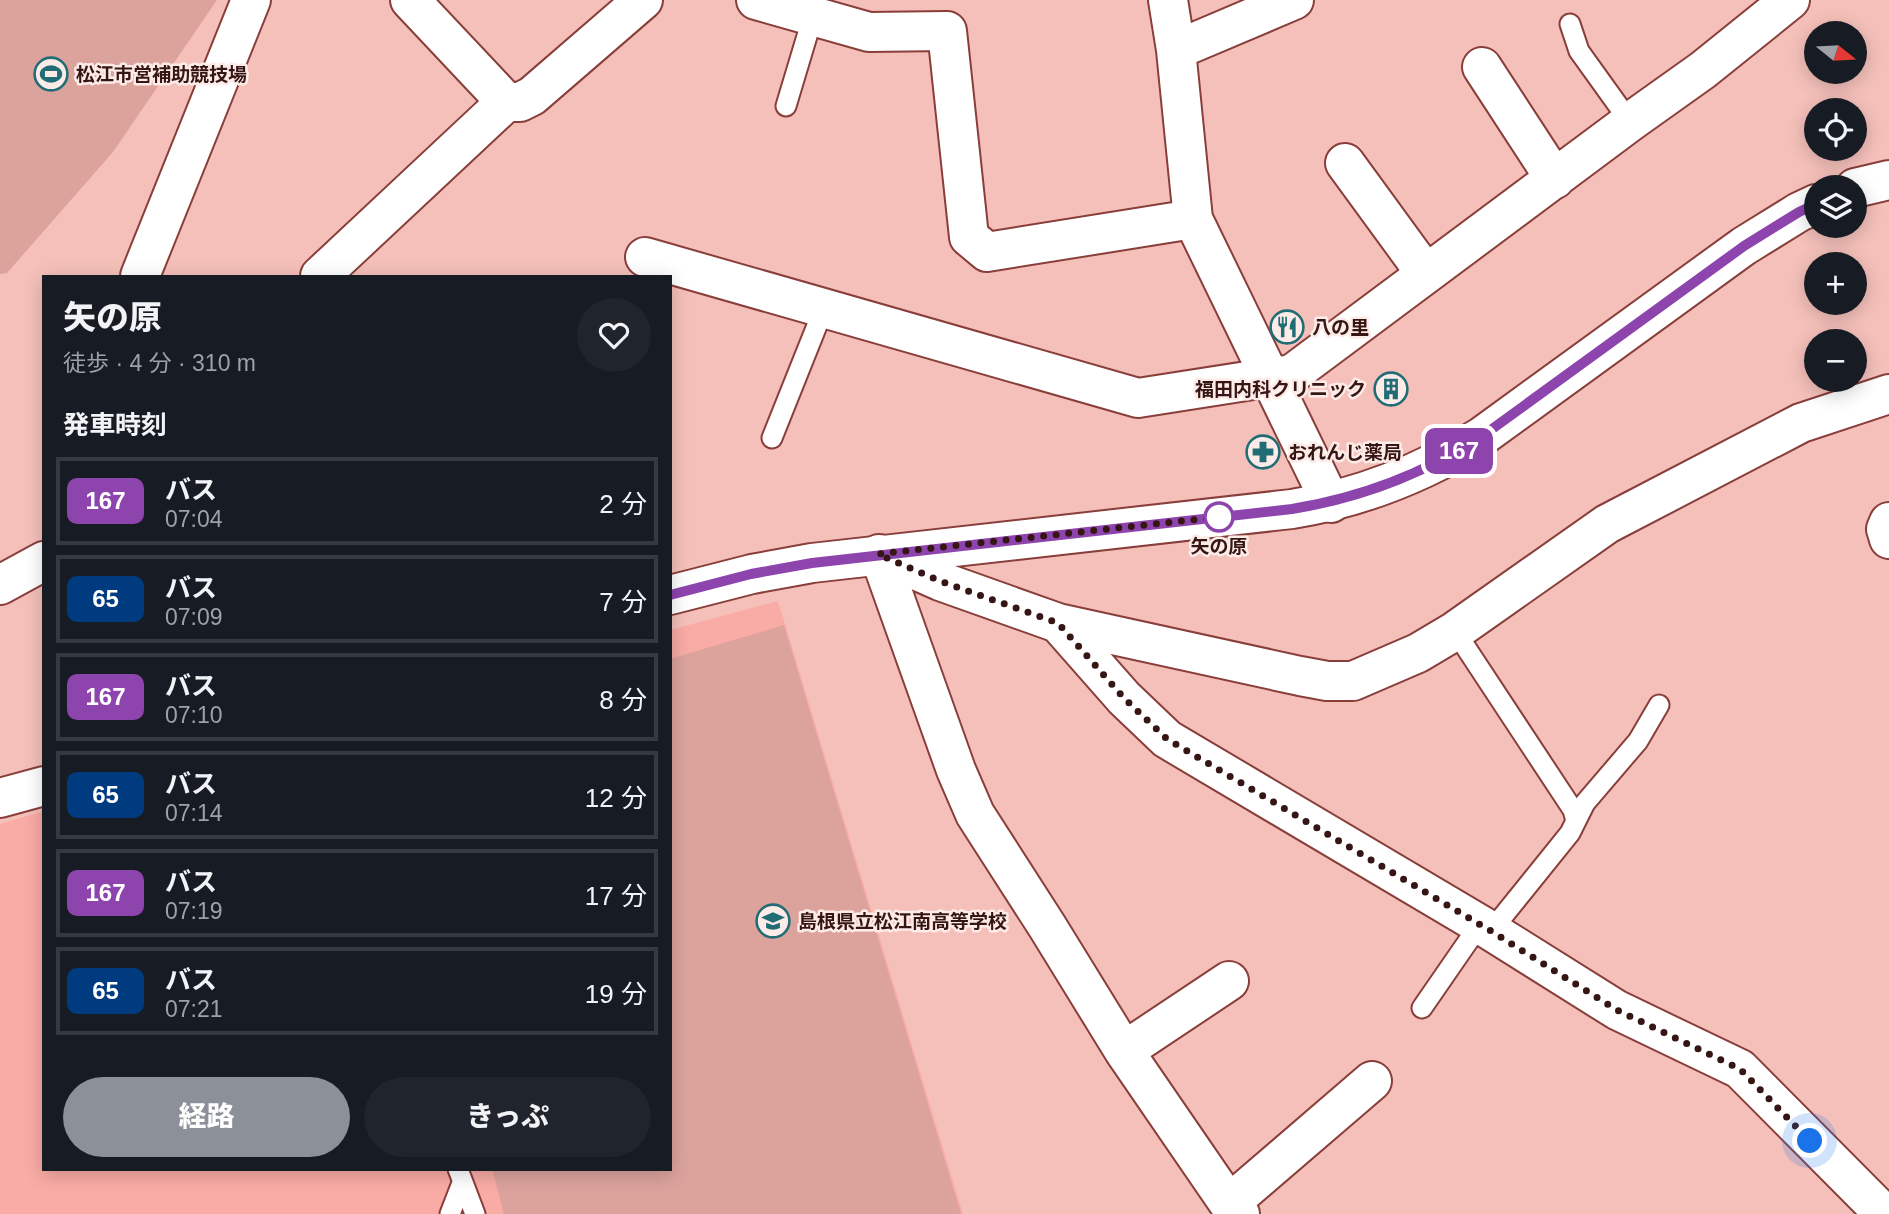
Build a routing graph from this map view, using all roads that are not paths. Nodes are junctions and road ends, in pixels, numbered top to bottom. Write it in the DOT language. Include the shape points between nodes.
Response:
graph roads {
  1 [pos="251,0"];
  2 [pos="410,0"];
  3 [pos="643,0"];
  4 [pos="756,0"];
  5 [pos="1168,0"];
  6 [pos="1294,0"];
  7 [pos="1790,0"];
  8 [pos="946,15"];
  9 [pos="813,16"];
  10 [pos="1570,24"];
  11 [pos="1176,50"];
  12 [pos="1482,67"];
  13 [pos="506,102"];
  14 [pos="786,106"];
  15 [pos="1630,122"];
  16 [pos="1345,163"];
  17 [pos="1555,179"];
  18 [pos="1889,180"];
  19 [pos="1867,185"];
  20 [pos="1804,210"];
  21 [pos="1193,219"];
  22 [pos="645,257"];
  23 [pos="1426,274"];
  24 [pos="140,275"];
  25 [pos="321,275"];
  26 [pos="824,308"];
  27 [pos="1271,377"];
  28 [pos="1889,394"];
  29 [pos="772,438"];
  30 [pos="1331,503"];
  31 [pos="1889,522"];
  32 [pos="1889,539"];
  33 [pos="878,554"];
  34 [pos="42,562"];
  35 [pos="0,585"];
  36 [pos="672,594"];
  37 [pos="1058,623"];
  38 [pos="1455,631"];
  39 [pos="1659,705"];
  40 [pos="42,787"];
  41 [pos="0,798"];
  42 [pos="1576,821"];
  43 [pos="1485,928"];
  44 [pos="1229,981"];
  45 [pos="1422,1008"];
  46 [pos="1124,1051"];
  47 [pos="1372,1081"];
  48 [pos="460,1176"];
  49 [pos="1235,1209"];
  50 [pos="450,1214"];
  51 [pos="475,1214"];
  52 [pos="1884,1214"];
  1 -- 24 [label="street"];
  2 -- 13 [label="street"];
  3 -- 13 [label="street" via="532,96"];
  4 -- 9 [label="street"];
  5 -- 11 [label="street"];
  6 -- 11 [label="street"];
  7 -- 15 [label="street"];
  8 -- 9 [label="street" via="869,32"];
  8 -- 21 [label="street" via="969,237 987,253"];
  9 -- 14 [label="lane"];
  10 -- 15 [label="lane" via="1579,51"];
  11 -- 21 [label="street"];
  12 -- 17 [label="street"];
  13 -- 25 [label="street"];
  15 -- 17 [label="street"];
  16 -- 23 [label="street"];
  17 -- 23 [label="street"];
  18 -- 19 [label="street"];
  20 -- 30 [label="street" via="1744,246 1446,459"];
  21 -- 27 [label="street"];
  22 -- 26 [label="street"];
  23 -- 27 [label="street" via="1292,374"];
  26 -- 27 [label="street" via="1138,398"];
  26 -- 29 [label="lane"];
  27 -- 30 [label="street"];
  28 -- 38 [label="street" via="1801,423 1607,524"];
  30 -- 33 [label="street"];
  31 -- 32 [label="street"];
  33 -- 36 [label="street" via="751,574"];
  33 -- 37 [label="street"];
  33 -- 46 [label="street" via="975,814"];
  34 -- 35 [label="street"];
  37 -- 38 [label="street" via="1340,681 1379,671"];
  37 -- 43 [label="street" via="1167,739"];
  38 -- 42 [label="lane"];
  39 -- 42 [label="lane" via="1638,741 1585,803"];
  40 -- 41 [label="street"];
  42 -- 43 [label="lane"];
  43 -- 45 [label="lane"];
  43 -- 52 [label="street" via="1617,1010 1740,1069"];
  44 -- 46 [label="street"];
  46 -- 49 [label="street"];
  47 -- 49 [label="street"];
  48 -- 50 [label="lane"];
  48 -- 51 [label="lane"];
}
